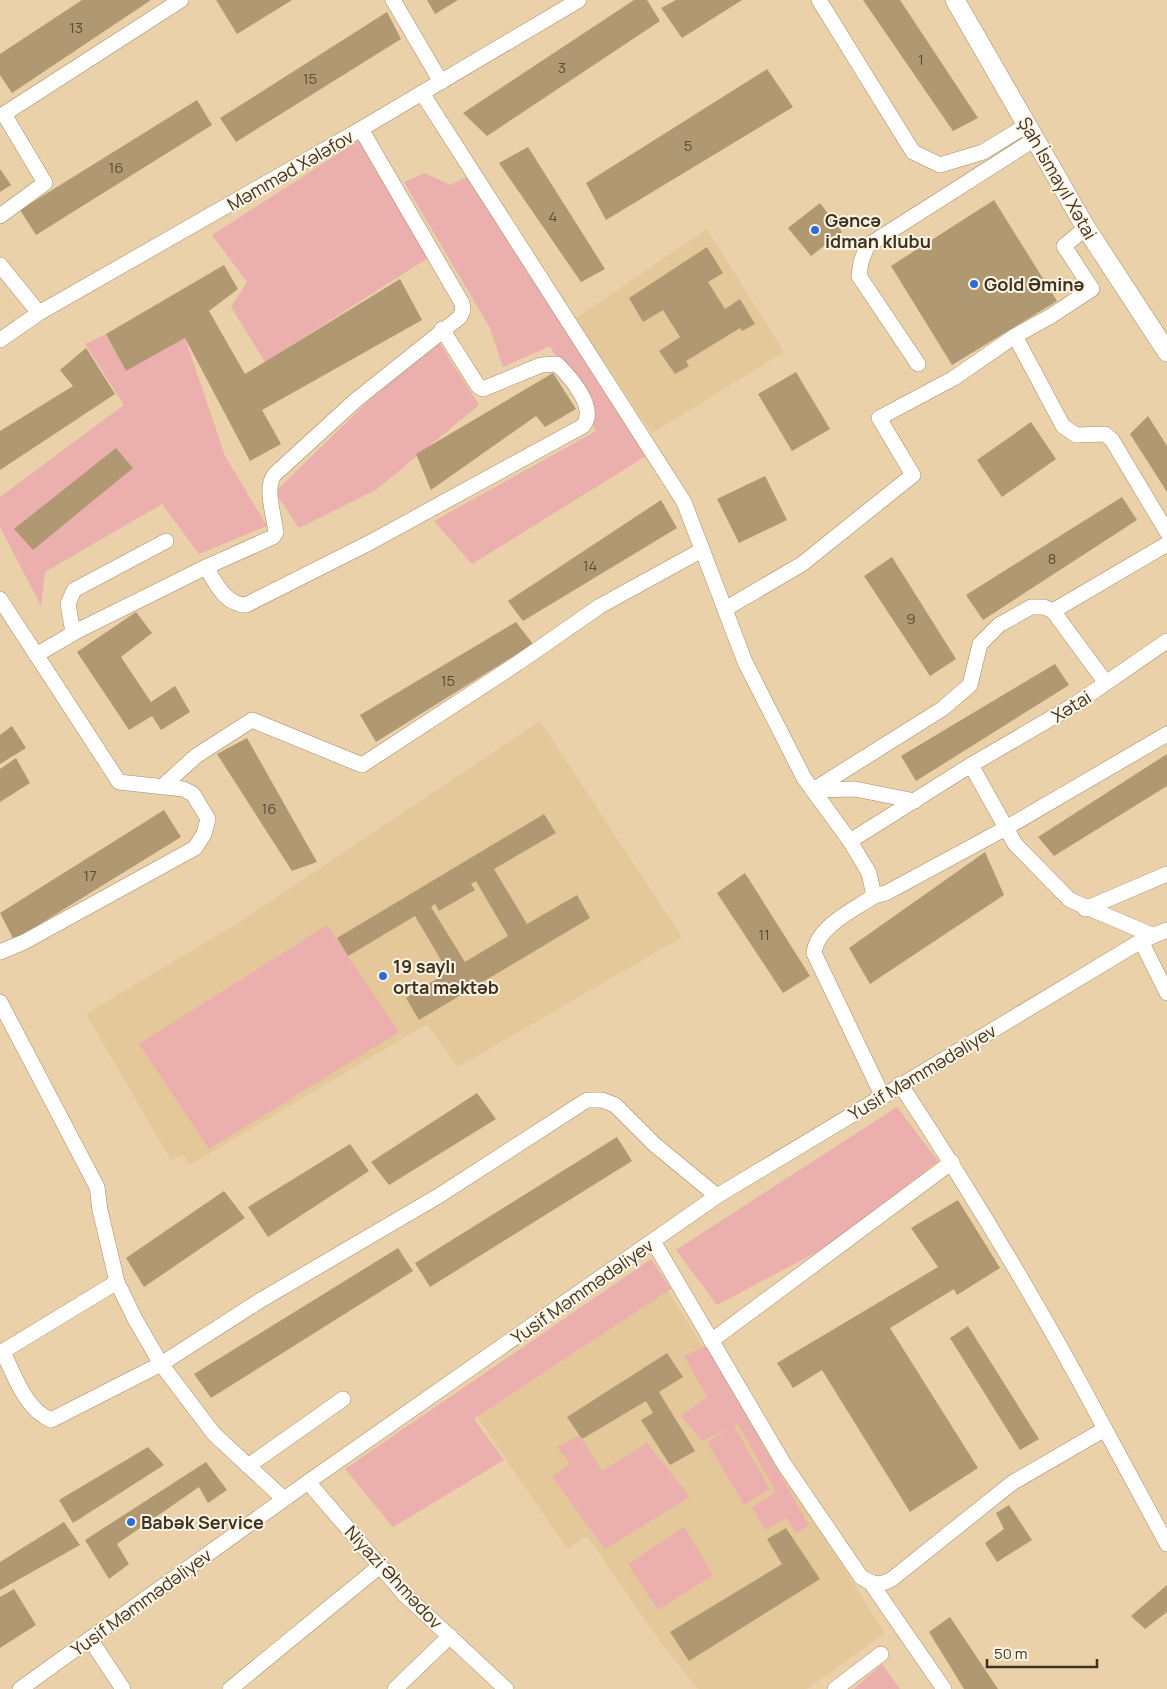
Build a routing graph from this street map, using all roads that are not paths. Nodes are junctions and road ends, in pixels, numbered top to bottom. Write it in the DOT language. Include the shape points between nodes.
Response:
graph roads {
  1 [pos="181,0"];
  2 [pos="393,0"];
  3 [pos="579,0"];
  4 [pos="819,0"];
  5 [pos="955,0"];
  6 [pos="441,82"];
  7 [pos="422,93"];
  8 [pos="361,129"];
  9 [pos="1031,132"];
  10 [pos="0,216"];
  11 [pos="1086,228"];
  12 [pos="0,265"];
  13 [pos="38,313"];
  14 [pos="442,329"];
  15 [pos="1015,336"];
  16 [pos="0,340"];
  17 [pos="1167,352"];
  18 [pos="918,364"];
  19 [pos="1167,532"];
  20 [pos="166,541"];
  21 [pos="1167,544"];
  22 [pos="702,550"];
  23 [pos="206,567"];
  24 [pos="0,599"];
  25 [pos="725,609"];
  26 [pos="1053,611"];
  27 [pos="73,633"];
  28 [pos="1167,641"];
  29 [pos="36,655"];
  30 [pos="1106,683"];
  31 [pos="1167,734"];
  32 [pos="971,765"];
  33 [pos="164,785"];
  34 [pos="813,790"];
  35 [pos="915,800"];
  36 [pos="1006,828"];
  37 [pos="850,841"];
  38 [pos="1167,874"];
  39 [pos="874,896"];
  40 [pos="1085,909"];
  41 [pos="1167,930"];
  42 [pos="1146,938"];
  43 [pos="0,952"];
  44 [pos="1167,993"];
  45 [pos="0,1002"];
  46 [pos="900,1084"];
  47 [pos="882,1095"];
  48 [pos="952,1162"];
  49 [pos="717,1196"];
  50 [pos="653,1241"];
  51 [pos="117,1282"];
  52 [pos="711,1341"];
  53 [pos="1,1352"];
  54 [pos="161,1364"];
  55 [pos="343,1399"];
  56 [pos="1105,1429"];
  57 [pos="248,1466"];
  58 [pos="308,1482"];
  59 [pos="284,1499"];
  60 [pos="1167,1544"];
  61 [pos="380,1566"];
  62 [pos="871,1583"];
  63 [pos="450,1636"];
  64 [pos="90,1639"];
  65 [pos="881,1654"];
  66 [pos="20,1689"];
  67 [pos="123,1689"];
  68 [pos="230,1689"];
  69 [pos="395,1689"];
  70 [pos="506,1689"];
  71 [pos="835,1689"];
  72 [pos="944,1689"];
  1 -- 10 [label="street" via="4,114 45,183"];
  2 -- 6 [label="street"];
  3 -- 6 [label="street, Məmməd Xələfov"];
  4 -- 9 [label="street" via="913,152 940,165"];
  5 -- 9 [label="main road, Şah İsmayıl Xətai"];
  6 -- 7 [label="street, Məmməd Xələfov"];
  7 -- 8 [label="street, Məmməd Xələfov"];
  7 -- 22 [label="street" via="684,502"];
  8 -- 13 [label="street, Məmməd Xələfov"];
  8 -- 14 [label="street" via="462,303 460,317"];
  9 -- 11 [label="main road, Şah İsmayıl Xətai"];
  9 -- 18 [label="street" via="867,246 860,262 859,276"];
  11 -- 15 [label="street" via="1064,246 1092,289"];
  11 -- 17 [label="main road, Şah İsmayıl Xətai"];
  12 -- 13 [label="street"];
  13 -- 16 [label="street, Məmməd Xələfov"];
  14 -- 23 [label="street" via="356,400 270,479 276,532 273,537"];
  14 -- 23 [label="street" via="478,386 483,388 540,365 557,364 572,379 588,411 588,419 583,426 246,605 235,605 227,598"];
  15 -- 19 [label="street" via="1063,426 1076,435 1105,434 1112,440"];
  15 -- 25 [label="street" via="954,378 879,418 913,475 802,564"];
  20 -- 27 [label="street" via="74,590 68,604"];
  21 -- 26 [label="street"];
  22 -- 25 [label="street"];
  22 -- 33 [label="street" via="600,606 362,765 252,720 196,756"];
  23 -- 27 [label="street"];
  24 -- 29 [label="street"];
  25 -- 34 [label="street" via="745,662"];
  26 -- 30 [label="street"];
  26 -- 34 [label="street" via="1031,607 999,625 980,644 970,685 962,693"];
  27 -- 29 [label="street"];
  28 -- 30 [label="street, Xətai"];
  29 -- 33 [label="street" via="119,782"];
  30 -- 32 [label="street, Xətai"];
  31 -- 36 [label="street"];
  32 -- 35 [label="street, Xətai"];
  32 -- 36 [label="street"];
  33 -- 43 [label="street" via="183,788 193,794 208,819 195,848"];
  34 -- 35 [label="street" via="855,789"];
  34 -- 37 [label="street"];
  35 -- 37 [label="street, Xətai"];
  36 -- 39 [label="street" via="886,893"];
  36 -- 40 [label="street" via="1015,844 1046,877 1070,900"];
  37 -- 39 [label="street" via="869,873"];
  38 -- 40 [label="street"];
  39 -- 47 [label="street" via="823,932 815,942 814,953"];
  40 -- 42 [label="street"];
  41 -- 42 [label="street, Yusif Məmmədəliyev"];
  42 -- 44 [label="street"];
  42 -- 46 [label="street, Yusif Məmmədəliyev"];
  45 -- 51 [label="street" via="97,1187"];
  46 -- 47 [label="street, Yusif Məmmədəliyev"];
  46 -- 48 [label="street"];
  47 -- 49 [label="street, Yusif Məmmədəliyev"];
  48 -- 52 [label="street"];
  48 -- 56 [label="street" via="1015,1265"];
  49 -- 50 [label="street, Yusif Məmmədəliyev"];
  49 -- 54 [label="street" via="654,1144 615,1105 602,1100 586,1100 440,1195 261,1300"];
  50 -- 52 [label="street"];
  50 -- 58 [label="street, Yusif Məmmədəliyev"];
  51 -- 53 [label="street"];
  51 -- 54 [label="street"];
  52 -- 62 [label="street" via="784,1464 861,1577"];
  53 -- 54 [label="street" via="30,1405 38,1415 51,1420"];
  54 -- 57 [label="street" via="214,1434"];
  55 -- 57 [label="street"];
  56 -- 60 [label="street"];
  56 -- 62 [label="street" via="1012,1483 892,1579 881,1585"];
  57 -- 59 [label="street"];
  58 -- 59 [label="street, Yusif Məmmədəliyev"];
  58 -- 61 [label="street, Niyazi Əhmədov"];
  59 -- 64 [label="street, Yusif Məmmədəliyev"];
  61 -- 63 [label="street, Niyazi Əhmədov"];
  61 -- 68 [label="street"];
  62 -- 72 [label="street"];
  63 -- 69 [label="street"];
  63 -- 70 [label="street, Niyazi Əhmədov"];
  64 -- 66 [label="street, Yusif Məmmədəliyev"];
  64 -- 67 [label="street"];
  65 -- 71 [label="street"];
}
